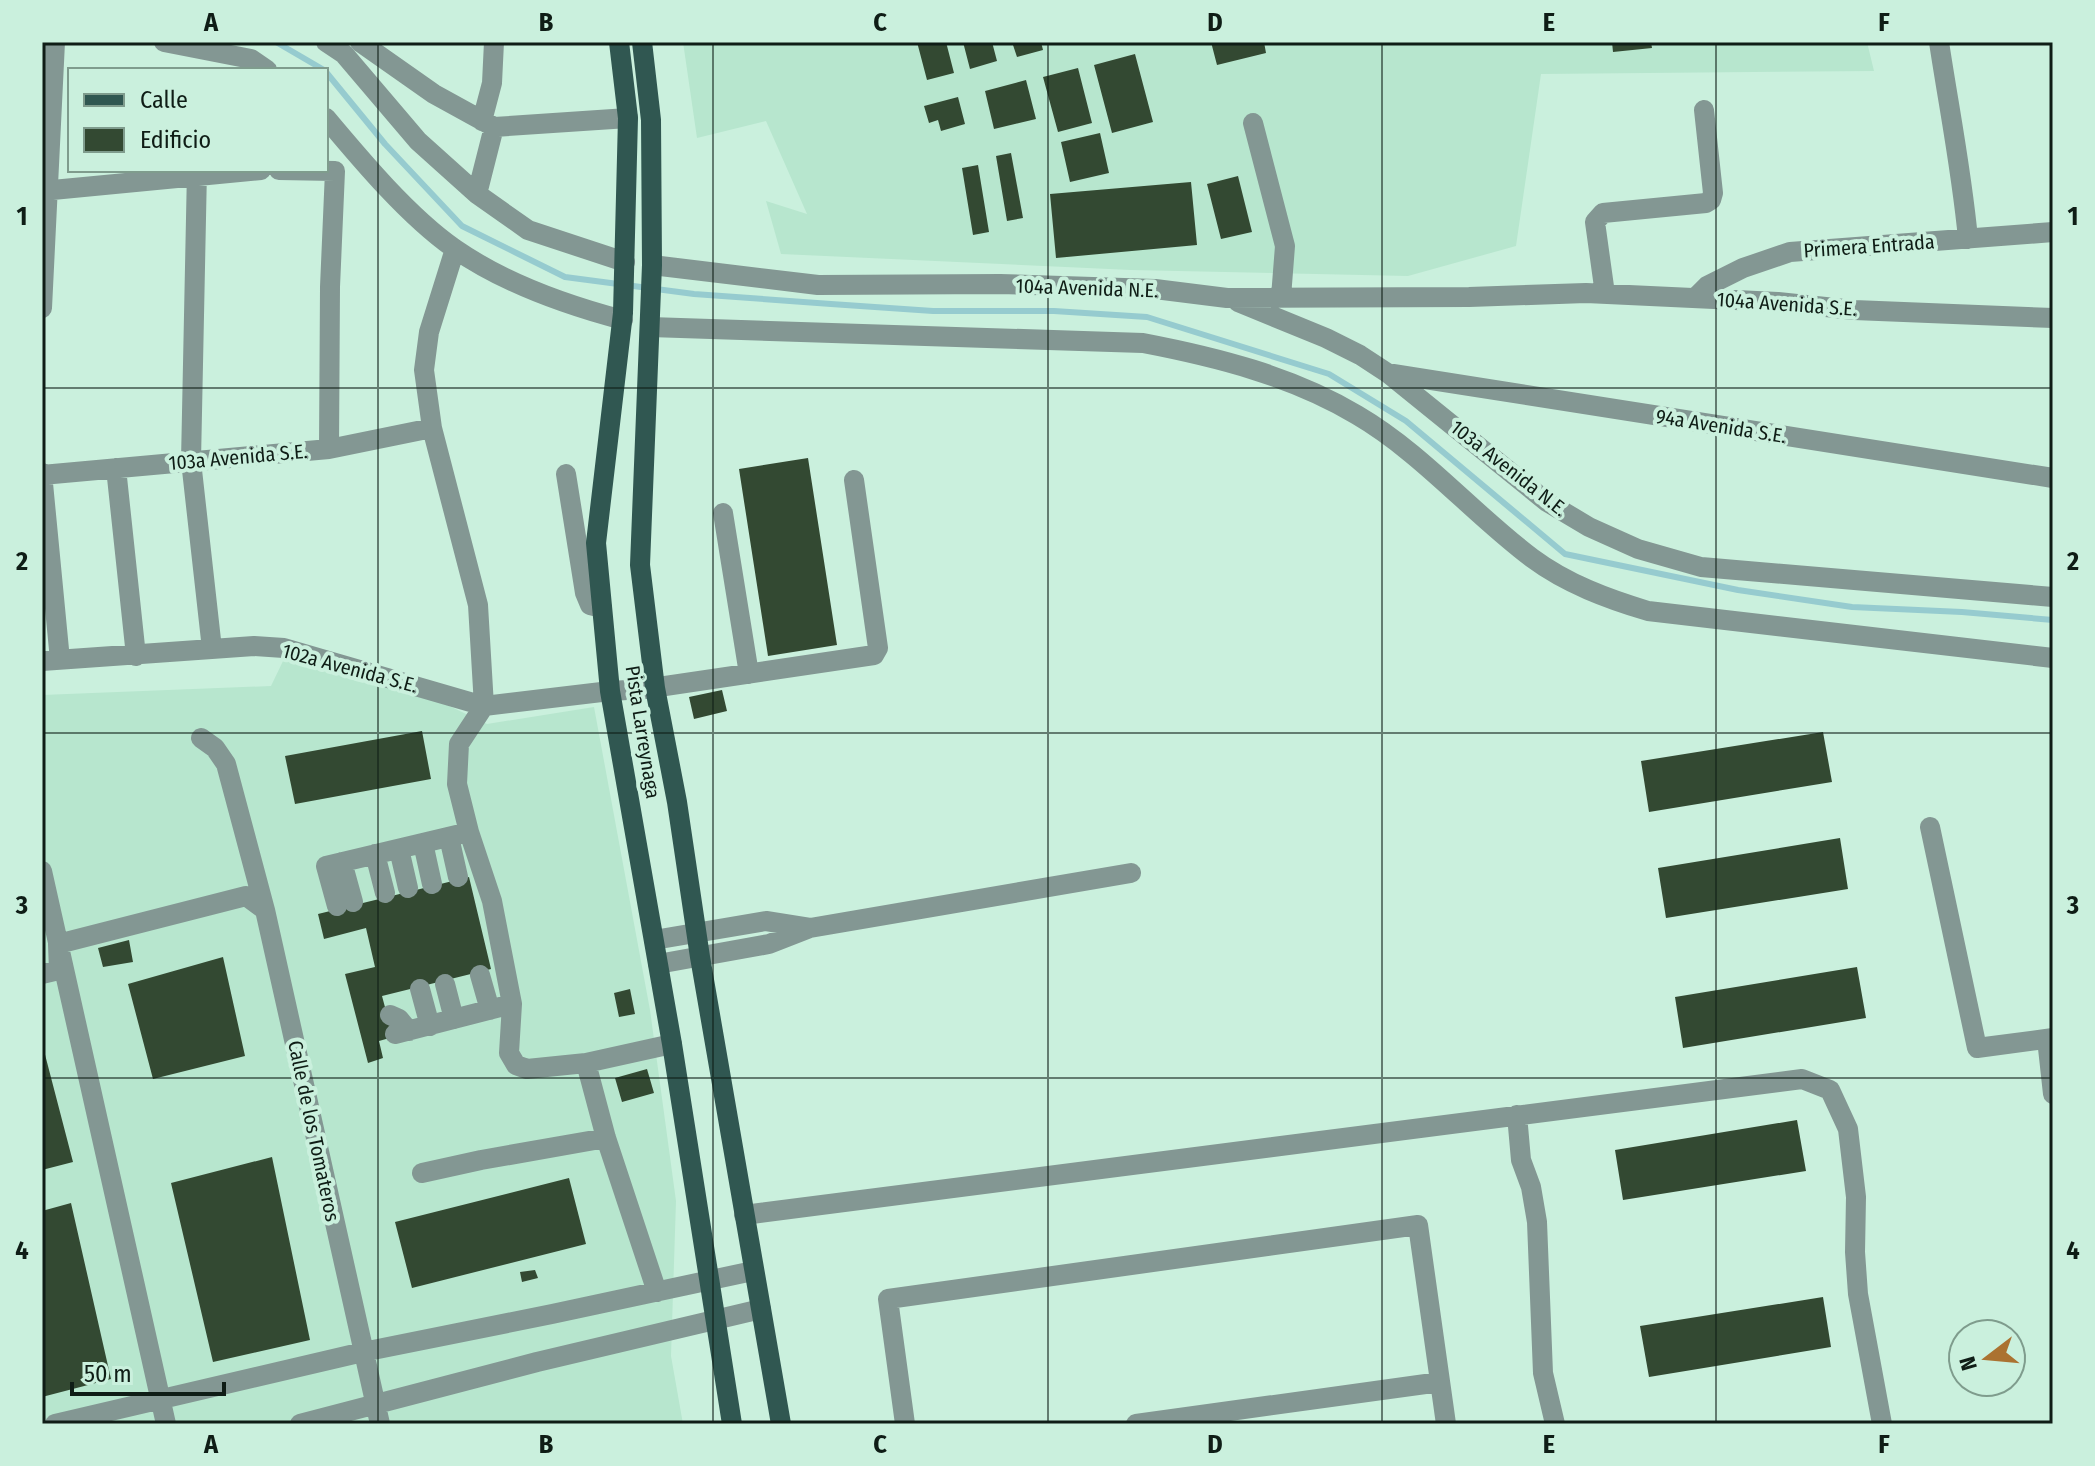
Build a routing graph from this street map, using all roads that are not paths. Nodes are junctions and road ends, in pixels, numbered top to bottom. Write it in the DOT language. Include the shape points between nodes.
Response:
graph roads {
  1 [pos="55,42"];
  2 [pos="164,42"];
  3 [pos="326,42"];
  4 [pos="360,42"];
  5 [pos="494,42"];
  6 [pos="619,42"];
  7 [pos="642,42"];
  8 [pos="1939,42"];
  9 [pos="264,68"];
  10 [pos="1704,110"];
  11 [pos="628,118"];
  12 [pos="328,120"];
  13 [pos="1253,123"];
  14 [pos="488,124"];
  15 [pos="328,171"];
  16 [pos="218,172"];
  17 [pos="196,173"];
  18 [pos="45,191"];
  19 [pos="477,194"];
  20 [pos="2053,232"];
  21 [pos="1968,239"];
  22 [pos="455,249"];
  23 [pos="625,265"];
  24 [pos="652,267"];
  25 [pos="1605,294"];
  26 [pos="1522,295"];
  27 [pos="1281,297"];
  28 [pos="1696,297"];
  29 [pos="1227,298"];
  30 [pos="42,308"];
  31 [pos="623,317"];
  32 [pos="2053,318"];
  33 [pos="650,322"];
  34 [pos="1389,374"];
  35 [pos="432,428"];
  36 [pos="329,449"];
  37 [pos="191,461"];
  38 [pos="116,468"];
  39 [pos="42,474"];
  40 [pos="566,474"];
  41 [pos="2053,478"];
  42 [pos="854,480"];
  43 [pos="723,513"];
  44 [pos="2053,597"];
  45 [pos="602,608"];
  46 [pos="212,649"];
  47 [pos="136,656"];
  48 [pos="2053,658"];
  49 [pos="51,660"];
  50 [pos="749,674"];
  51 [pos="655,688"];
  52 [pos="610,691"];
  53 [pos="484,706"];
  54 [pos="201,738"];
  55 [pos="1930,827"];
  56 [pos="469,832"];
  57 [pos="412,846"];
  58 [pos="42,871"];
  59 [pos="1131,873"];
  60 [pos="345,904"];
  61 [pos="265,910"];
  62 [pos="810,928"];
  63 [pos="696,932"];
  64 [pos="654,940"];
  65 [pos="58,944"];
  66 [pos="700,957"];
  67 [pos="658,964"];
  68 [pos="42,974"];
  69 [pos="512,1004"];
  70 [pos="437,1022"];
  71 [pos="2050,1038"];
  72 [pos="672,1044"];
  73 [pos="586,1063"];
  74 [pos="2053,1094"];
  75 [pos="1517,1115"];
  76 [pos="606,1138"];
  77 [pos="422,1173"];
  78 [pos="744,1215"];
  79 [pos="753,1271"];
  80 [pos="710,1280"];
  81 [pos="657,1292"];
  82 [pos="761,1309"];
  83 [pos="717,1320"];
  84 [pos="363,1352"];
  85 [pos="1440,1382"];
  86 [pos="160,1398"];
  87 [pos="375,1403"];
  88 [pos="55,1424"];
  89 [pos="166,1424"];
  90 [pos="300,1424"];
  91 [pos="380,1424"];
  92 [pos="732,1424"];
  93 [pos="781,1424"];
  94 [pos="905,1424"];
  95 [pos="1136,1424"];
  96 [pos="1446,1424"];
  97 [pos="1555,1424"];
  98 [pos="1882,1424"];
  1 -- 18 [label="street"];
  2 -- 9 [label="street" via="251,59"];
  3 -- 19 [label="street" via="344,54 418,141"];
  4 -- 14 [label="street"];
  5 -- 14 [label="street"];
  6 -- 11 [label="main road, Pista Larreynaga"];
  7 -- 24 [label="main road, Pista Larreynaga" via="651,120"];
  8 -- 21 [label="street"];
  10 -- 25 [label="street" via="1711,200 1597,216"];
  11 -- 14 [label="street"];
  11 -- 23 [label="main road, Pista Larreynaga"];
  12 -- 22 [label="street" via="367,166"];
  13 -- 27 [label="street" via="1285,246"];
  14 -- 19 [label="street"];
  15 -- 36 [label="street" via="335,171"];
  16 -- 17 [label="street"];
  17 -- 18 [label="street"];
  17 -- 37 [label="street"];
  18 -- 30 [label="street"];
  19 -- 23 [label="street" via="528,230"];
  20 -- 21 [label="street, Primera Entrada"];
  21 -- 28 [label="street, Primera Entrada" via="1790,252 1743,268"];
  22 -- 31 [label="street" via="562,304"];
  22 -- 35 [label="street" via="429,332 424,370"];
  23 -- 31 [label="main road, Pista Larreynaga"];
  24 -- 29 [label="street, 104a Avenida N.E." via="818,285 1000,284 1155,289"];
  24 -- 33 [label="main road, Pista Larreynaga"];
  25 -- 26 [label="street, 104a Avenida S.E."];
  25 -- 28 [label="street, 104a Avenida S.E."];
  26 -- 27 [label="street, 104a Avenida N.E."];
  27 -- 29 [label="street, 104a Avenida N.E."];
  28 -- 32 [label="street, 104a Avenida S.E."];
  29 -- 34 [label="street, 103a Avenida N.E." via="1326,338"];
  31 -- 45 [label="main road, Pista Larreynaga" via="596,543"];
  33 -- 48 [label="street" via="1143,343 1186,351 1268,374 1356,414 1534,559 1621,603 1648,611"];
  33 -- 51 [label="main road, Pista Larreynaga" via="640,565"];
  34 -- 41 [label="street, 94a Avenida S.E."];
  34 -- 44 [label="street, 103a Avenida N.E." via="1547,502 1638,549 1701,567"];
  35 -- 36 [label="street, 103a Avenida S.E."];
  35 -- 53 [label="street" via="478,605"];
  36 -- 37 [label="street, 103a Avenida S.E."];
  37 -- 38 [label="street, 103a Avenida S.E."];
  37 -- 46 [label="street"];
  38 -- 39 [label="street, 103a Avenida S.E."];
  38 -- 47 [label="street"];
  39 -- 49 [label="street"];
  40 -- 45 [label="street" via="585,593 590,605"];
  42 -- 50 [label="street, 102a Avenida S.E." via="877,652"];
  43 -- 50 [label="street"];
  45 -- 52 [label="main road, Pista Larreynaga"];
  46 -- 47 [label="street, 102a Avenida S.E."];
  46 -- 53 [label="street, 102a Avenida S.E." via="284,648"];
  47 -- 49 [label="street, 102a Avenida S.E."];
  50 -- 51 [label="street, 102a Avenida S.E."];
  51 -- 52 [label="street, 102a Avenida S.E."];
  51 -- 63 [label="main road, Pista Larreynaga"];
  52 -- 53 [label="street, 102a Avenida S.E."];
  52 -- 64 [label="main road, Pista Larreynaga"];
  53 -- 56 [label="street" via="459,744 457,784"];
  54 -- 61 [label="street, Calle de los Tomateros" via="226,764"];
  55 -- 71 [label="street" via="1977,1048"];
  56 -- 57 [label="street"];
  56 -- 69 [label="street" via="492,901"];
  57 -- 57 [label="street" via="421,885"];
  57 -- 60 [label="street" via="326,866"];
  58 -- 65 [label="street"];
  59 -- 62 [label="street"];
  61 -- 65 [label="street" via="246,896"];
  61 -- 84 [label="street, Calle de los Tomateros"];
  62 -- 63 [label="street" via="766,921"];
  62 -- 66 [label="street" via="769,944"];
  63 -- 64 [label="street"];
  63 -- 66 [label="main road, Pista Larreynaga"];
  64 -- 67 [label="main road, Pista Larreynaga"];
  65 -- 68 [label="street" via="59,970"];
  65 -- 86 [label="street"];
  66 -- 67 [label="street"];
  66 -- 78 [label="main road, Pista Larreynaga"];
  67 -- 72 [label="main road, Pista Larreynaga"];
  69 -- 70 [label="street"];
  69 -- 73 [label="street" via="509,1053 516,1065 527,1069"];
  70 -- 70 [label="street" via="444,984"];
  71 -- 74 [label="street"];
  72 -- 73 [label="street"];
  72 -- 80 [label="main road, Pista Larreynaga"];
  73 -- 76 [label="street"];
  75 -- 78 [label="street"];
  75 -- 97 [label="street" via="1521,1160 1537,1222 1543,1373"];
  75 -- 98 [label="street" via="1802,1079 1830,1090 1848,1129 1858,1294"];
  76 -- 77 [label="street"];
  76 -- 81 [label="street"];
  78 -- 79 [label="main road, Pista Larreynaga"];
  79 -- 80 [label="street"];
  79 -- 82 [label="main road, Pista Larreynaga"];
  80 -- 81 [label="street"];
  80 -- 83 [label="main road, Pista Larreynaga"];
  81 -- 84 [label="street"];
  82 -- 83 [label="street"];
  82 -- 93 [label="main road, Pista Larreynaga"];
  83 -- 87 [label="street"];
  83 -- 92 [label="main road, Pista Larreynaga"];
  84 -- 86 [label="street"];
  84 -- 87 [label="street, Calle de los Tomateros"];
  85 -- 94 [label="street" via="1418,1225 888,1299"];
  85 -- 95 [label="street"];
  85 -- 96 [label="street"];
  86 -- 88 [label="street"];
  86 -- 89 [label="street"];
  87 -- 90 [label="street"];
  87 -- 91 [label="street, Calle de los Tomateros"];
}
